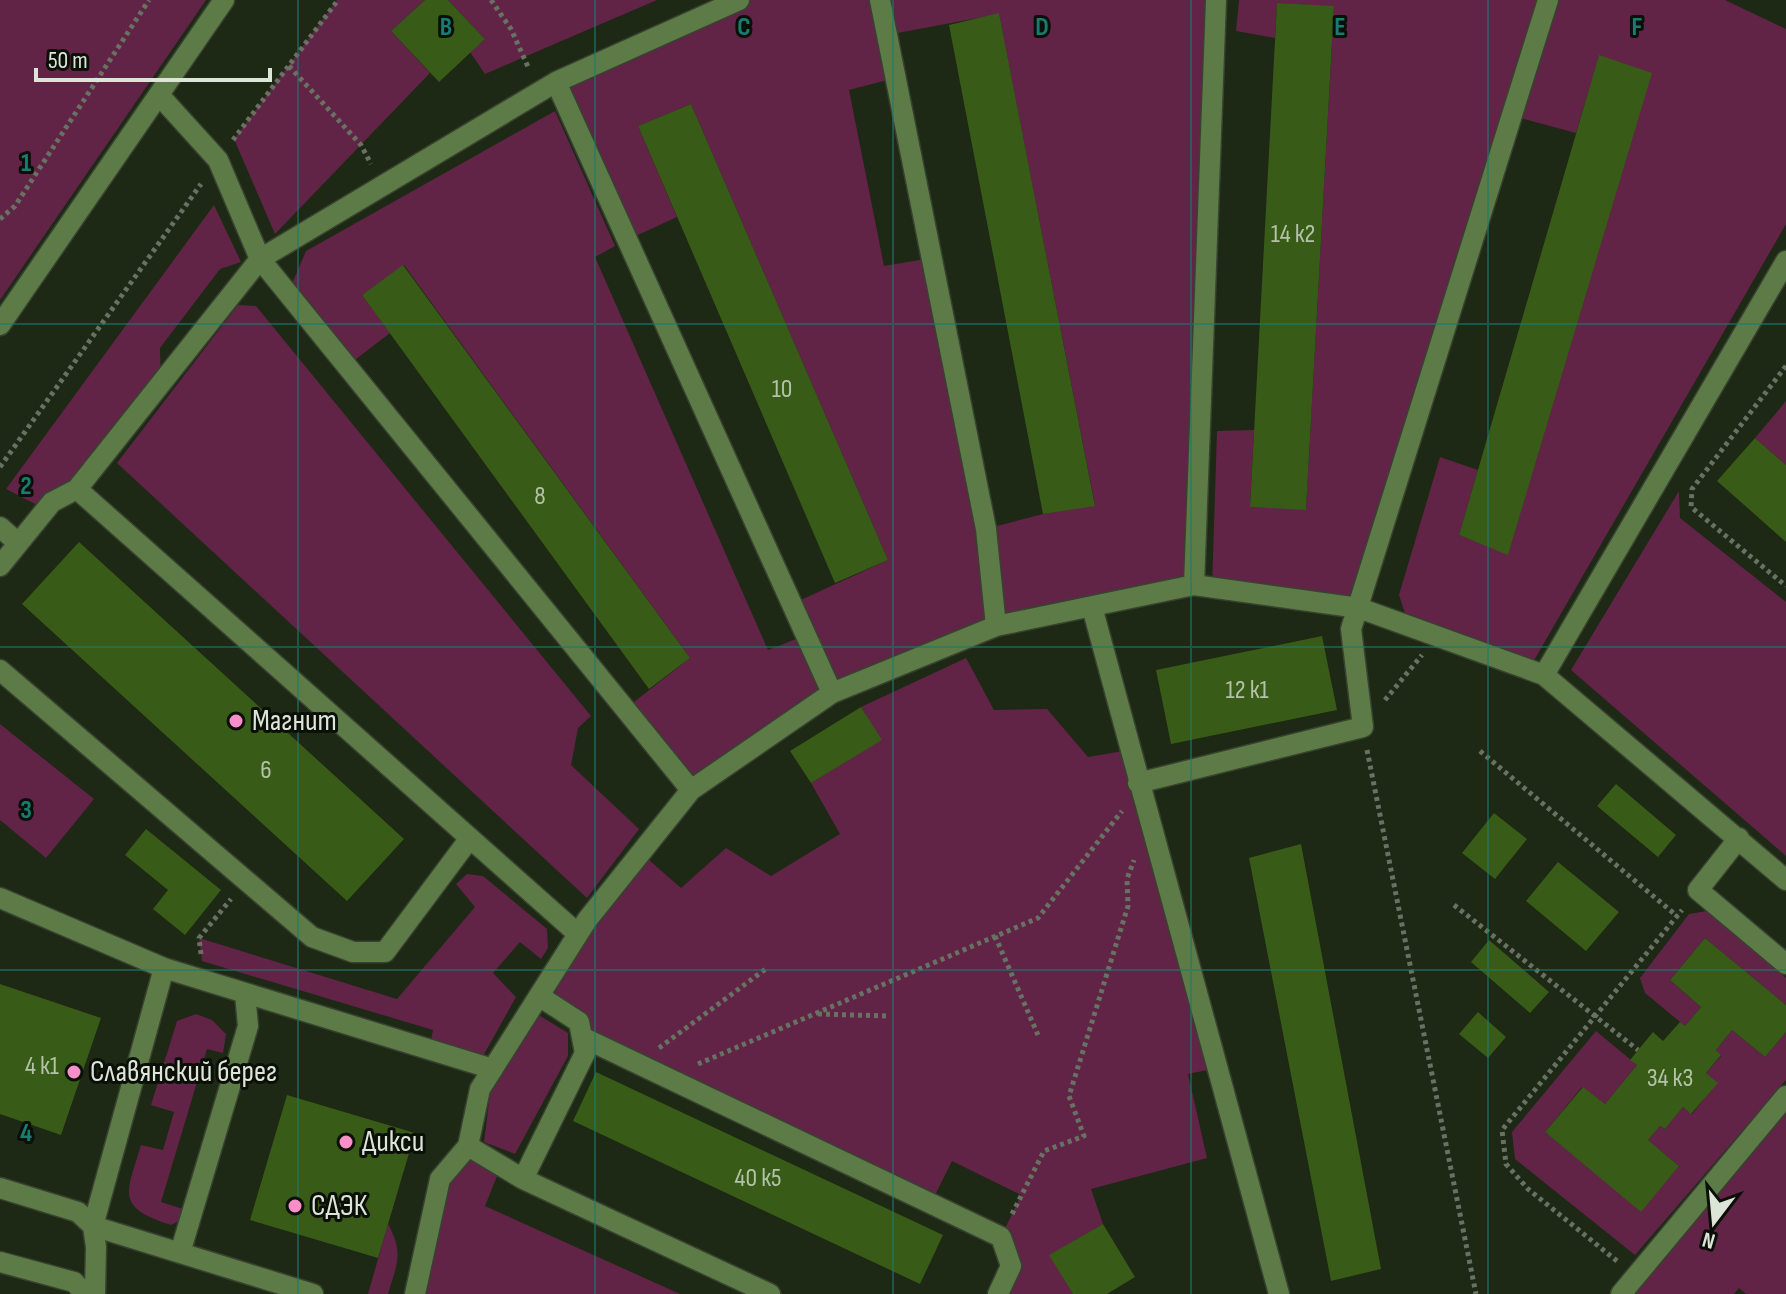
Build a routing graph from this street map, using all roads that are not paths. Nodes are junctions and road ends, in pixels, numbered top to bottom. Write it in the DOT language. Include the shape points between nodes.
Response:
graph roads {
  1 [pos="224,0"];
  2 [pos="739,0"];
  3 [pos="880,0"];
  4 [pos="1216,0"];
  5 [pos="1548,0"];
  6 [pos="548,87"];
  7 [pos="159,95"];
  8 [pos="260,259"];
  9 [pos="1786,261"];
  10 [pos="0,325"];
  11 [pos="77,489"];
  12 [pos="0,527"];
  13 [pos="18,543"];
  14 [pos="0,566"];
  15 [pos="1194,585"];
  16 [pos="1092,607"];
  17 [pos="1359,608"];
  18 [pos="996,626"];
  19 [pos="0,670"];
  20 [pos="1544,675"];
  21 [pos="832,693"];
  22 [pos="1139,786"];
  23 [pos="691,790"];
  24 [pos="470,838"];
  25 [pos="1739,838"];
  26 [pos="1786,880"];
  27 [pos="0,898"];
  28 [pos="578,934"];
  29 [pos="1786,964"];
  30 [pos="164,968"];
  31 [pos="245,993"];
  32 [pos="539,996"];
  33 [pos="582,1037"];
  34 [pos="493,1069"];
  35 [pos="1786,1096"];
  36 [pos="468,1146"];
  37 [pos="523,1179"];
  38 [pos="0,1188"];
  39 [pos="93,1226"];
  40 [pos="180,1253"];
  41 [pos="0,1262"];
  42 [pos="85,1294"];
  43 [pos="95,1294"];
  44 [pos="313,1294"];
  45 [pos="415,1294"];
  46 [pos="770,1294"];
  47 [pos="998,1294"];
  48 [pos="1279,1294"];
  49 [pos="1621,1294"];
  1 -- 7 [label="street"];
  2 -- 6 [label="street"];
  3 -- 18 [label="street" via="986,529"];
  4 -- 15 [label="street"];
  5 -- 17 [label="street"];
  6 -- 8 [label="street"];
  6 -- 21 [label="street"];
  7 -- 8 [label="street" via="218,160"];
  7 -- 10 [label="street"];
  8 -- 11 [label="street"];
  8 -- 23 [label="street"];
  9 -- 20 [label="street"];
  11 -- 13 [label="street" via="52,502"];
  11 -- 24 [label="street"];
  12 -- 13 [label="street"];
  13 -- 14 [label="street"];
  15 -- 16 [label="street"];
  15 -- 17 [label="street"];
  16 -- 18 [label="street"];
  16 -- 22 [label="street"];
  17 -- 20 [label="street"];
  17 -- 22 [label="street" via="1351,629 1363,727"];
  18 -- 21 [label="street"];
  19 -- 24 [label="street" via="312,937 353,952 385,952"];
  20 -- 25 [label="street"];
  21 -- 23 [label="street"];
  22 -- 48 [label="street"];
  23 -- 28 [label="street"];
  24 -- 28 [label="street"];
  25 -- 26 [label="street"];
  25 -- 29 [label="street" via="1698,890"];
  27 -- 30 [label="street"];
  28 -- 32 [label="street"];
  30 -- 31 [label="street"];
  30 -- 39 [label="street"];
  31 -- 34 [label="street"];
  31 -- 40 [label="street" via="248,1026"];
  32 -- 33 [label="street" via="579,1022"];
  32 -- 34 [label="street"];
  33 -- 37 [label="street" via="585,1053"];
  33 -- 47 [label="street" via="1001,1237 1011,1266"];
  34 -- 36 [label="street" via="480,1089"];
  35 -- 49 [label="street"];
  36 -- 37 [label="street"];
  36 -- 45 [label="street" via="440,1179"];
  37 -- 46 [label="street"];
  38 -- 39 [label="street" via="78,1212"];
  39 -- 40 [label="street"];
  39 -- 43 [label="street"];
  40 -- 44 [label="street"];
  41 -- 42 [label="street" via="74,1282"];
}
